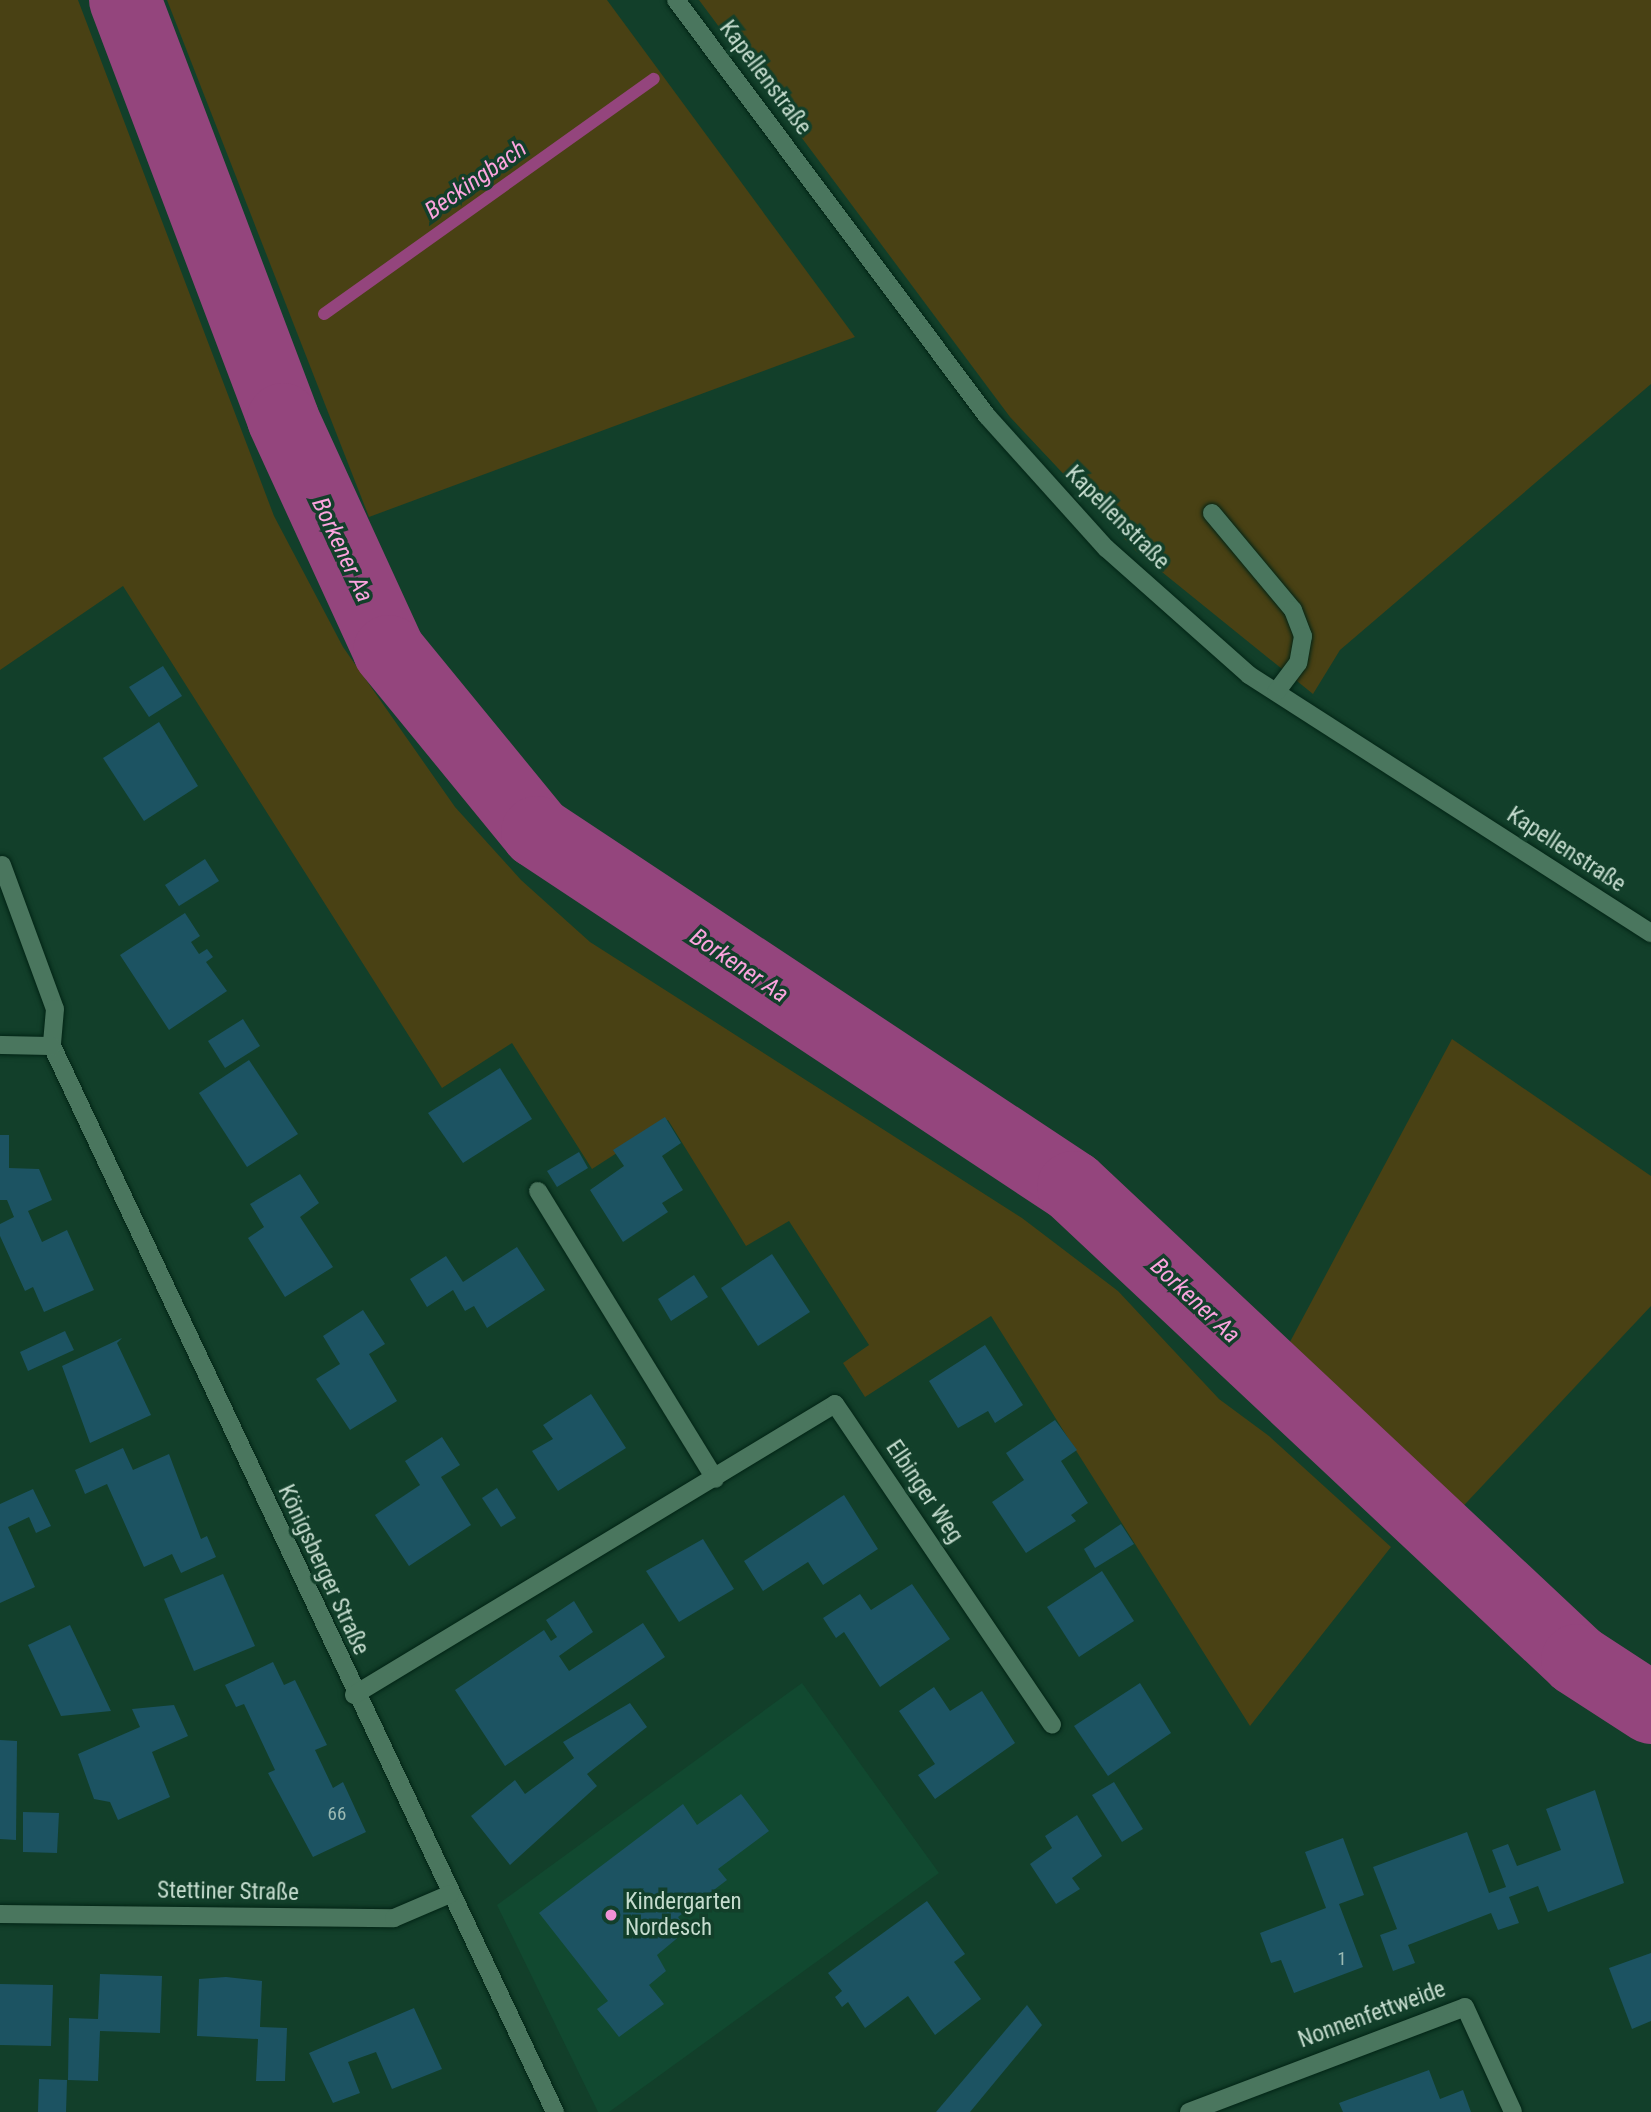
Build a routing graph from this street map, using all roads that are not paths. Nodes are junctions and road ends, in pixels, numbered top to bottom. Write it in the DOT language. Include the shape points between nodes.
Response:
graph roads {
  1 [pos="676,0"];
  2 [pos="1212,513"];
  3 [pos="1276,692"];
  4 [pos="2,865"];
  5 [pos="1651,933"];
  6 [pos="0,1045"];
  7 [pos="52,1046"];
  8 [pos="538,1191"];
  9 [pos="715,1479"];
  10 [pos="354,1695"];
  11 [pos="1052,1725"];
  12 [pos="450,1894"];
  13 [pos="0,1914"];
  14 [pos="555,2112"];
  15 [pos="1189,2112"];
  16 [pos="1513,2112"];
  1 -- 3 [label="street, Kapellenstraße" via="987,416 1107,548"];
  2 -- 3 [label="street" via="1293,610 1300,627 1298,663"];
  3 -- 5 [label="street, Kapellenstraße"];
  4 -- 7 [label="street, Königsberger Straße" via="55,1009"];
  6 -- 7 [label="street"];
  7 -- 10 [label="street, Königsberger Straße"];
  8 -- 9 [label="street"];
  9 -- 10 [label="street, Elbinger Weg"];
  9 -- 11 [label="street, Elbinger Weg" via="835,1404"];
  10 -- 12 [label="street, Königsberger Straße"];
  12 -- 13 [label="street, Stettiner Straße" via="394,1918"];
  12 -- 14 [label="street, Königsberger Straße"];
  15 -- 16 [label="street, Nonnenfettweide" via="1465,2007"];
}
